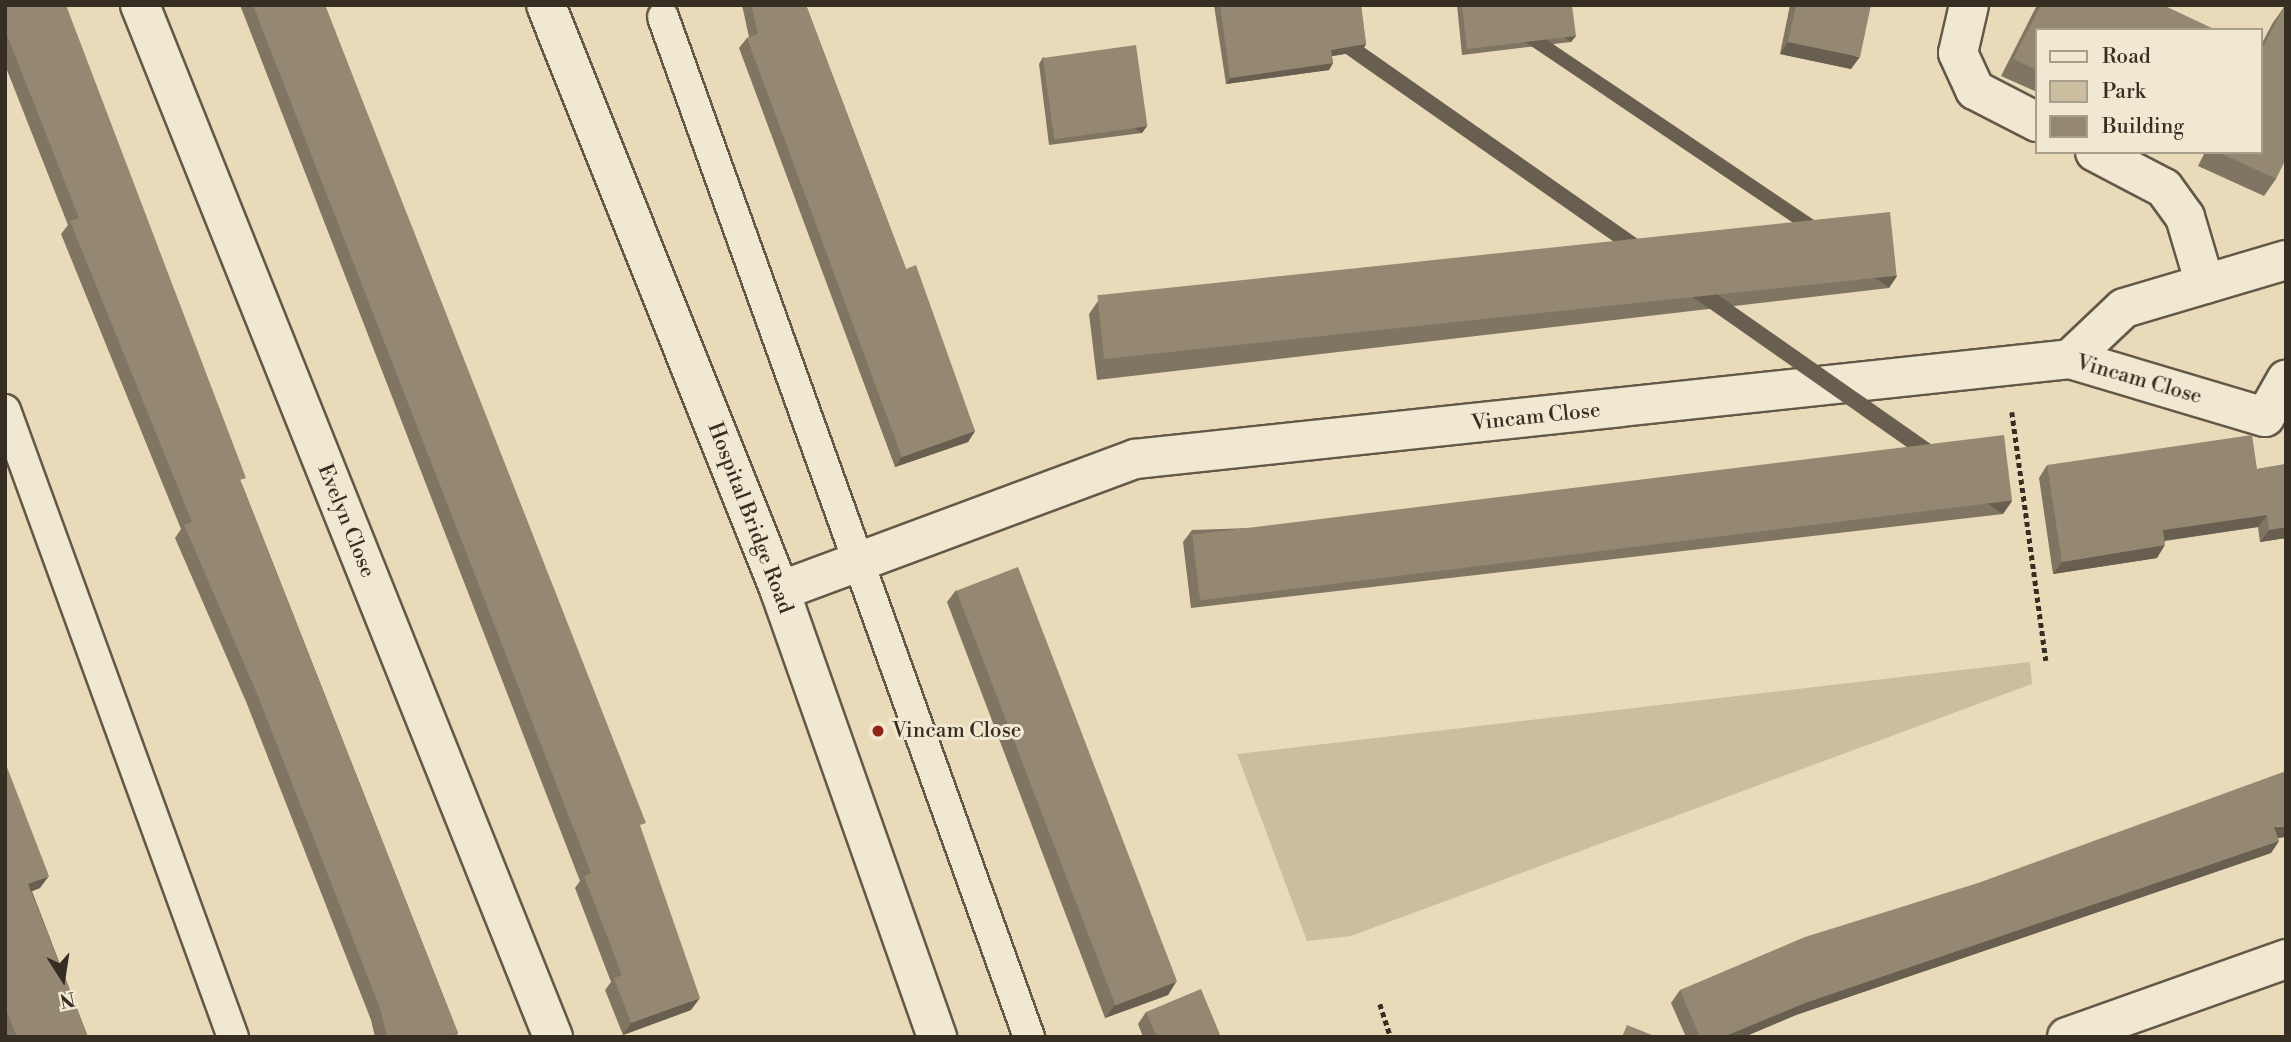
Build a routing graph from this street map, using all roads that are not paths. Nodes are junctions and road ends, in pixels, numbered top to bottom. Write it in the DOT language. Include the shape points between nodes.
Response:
graph roads {
  1 [pos="140,5"];
  2 [pos="546,5"];
  3 [pos="1969,5"];
  4 [pos="663,18"];
  5 [pos="2036,121"];
  6 [pos="2099,154"];
  7 [pos="2286,260"];
  8 [pos="2206,284"];
  9 [pos="2070,359"];
  10 [pos="2286,380"];
  11 [pos="5,410"];
  12 [pos="859,559"];
  13 [pos="780,591"];
  14 [pos="2286,959"];
  15 [pos="233,1037"];
  16 [pos="553,1037"];
  17 [pos="937,1037"];
  18 [pos="1029,1037"];
  19 [pos="2067,1037"];
  1 -- 16 [label="street, Evelyn Close"];
  2 -- 13 [label="street, Hospital Bridge Road"];
  3 -- 5 [label="street" via="1958,53 1975,90"];
  4 -- 12 [label="lane"];
  6 -- 8 [label="street" via="2164,188 2185,217"];
  7 -- 8 [label="street"];
  8 -- 9 [label="street" via="2124,308"];
  9 -- 10 [label="street, Vincam Close" via="2265,417"];
  9 -- 12 [label="street, Vincam Close" via="1135,459"];
  11 -- 15 [label="lane"];
  12 -- 13 [label="street, Vincam Close"];
  12 -- 18 [label="lane"];
  13 -- 17 [label="street, Hospital Bridge Road"];
  14 -- 19 [label="street"];
}
